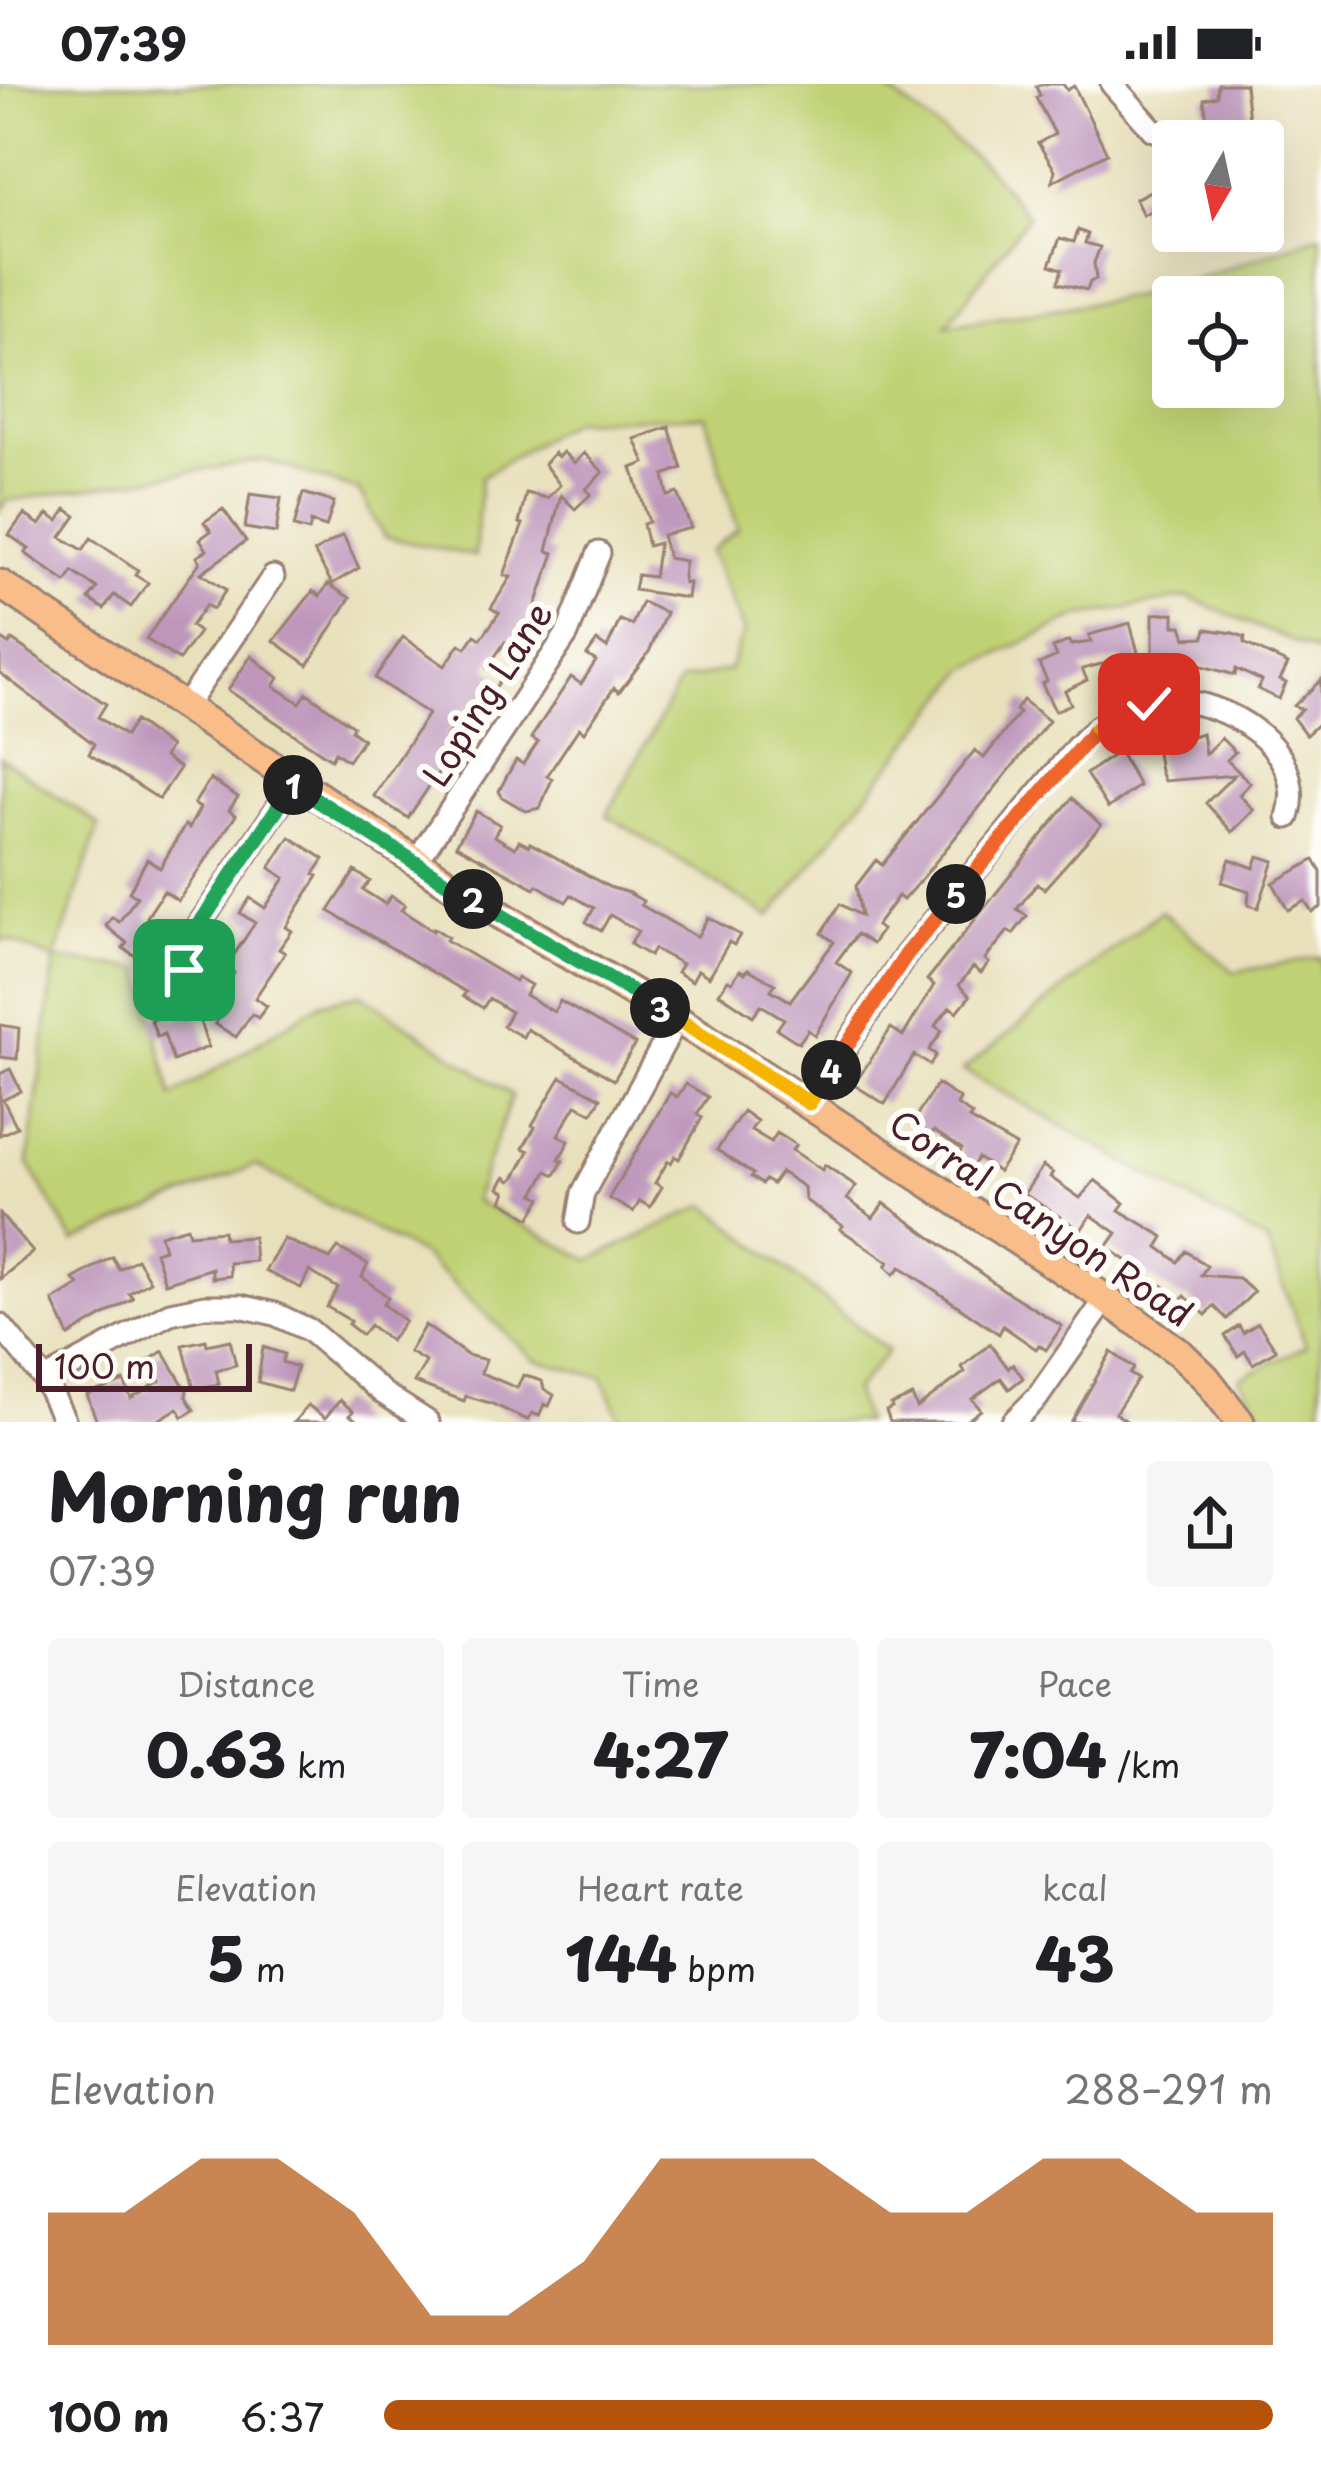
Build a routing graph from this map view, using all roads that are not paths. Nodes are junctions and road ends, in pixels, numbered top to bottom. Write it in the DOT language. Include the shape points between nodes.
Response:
graph roads {
  1 [pos="1112,84"];
  2 [pos="1152,128"];
  3 [pos="599,553"];
  4 [pos="273,578"];
  5 [pos="0,584"];
  6 [pos="184,709"];
  7 [pos="294,782"];
  8 [pos="1288,817"];
  9 [pos="416,862"];
  10 [pos="184,970"];
  11 [pos="677,1019"];
  12 [pos="809,1103"];
  13 [pos="578,1222"];
  14 [pos="1106,1299"];
  15 [pos="0,1325"];
  16 [pos="45,1380"];
  17 [pos="65,1422"];
  18 [pos="428,1422"];
  19 [pos="1013,1422"];
  20 [pos="1240,1422"];
  1 -- 2 [label="street"];
  3 -- 9 [label="street, Loping Lane" via="567,634"];
  4 -- 6 [label="street"];
  5 -- 6 [label="main road, Corral Canyon Road"];
  6 -- 7 [label="main road, Corral Canyon Road"];
  7 -- 9 [label="main road, Corral Canyon Road"];
  7 -- 10 [label="street" via="195,931"];
  8 -- 12 [label="street" via="1295,796 1288,773 1237,718 1179,701 1108,720 1076,748 906,955"];
  9 -- 11 [label="main road, Corral Canyon Road"];
  11 -- 12 [label="main road, Corral Canyon Road"];
  11 -- 13 [label="street" via="583,1193"];
  12 -- 14 [label="main road, Corral Canyon Road"];
  14 -- 19 [label="street"];
  14 -- 20 [label="main road, Corral Canyon Road" via="1180,1353"];
  15 -- 16 [label="street"];
  16 -- 17 [label="street"];
  16 -- 18 [label="street" via="170,1313 240,1306 309,1330"];
}
